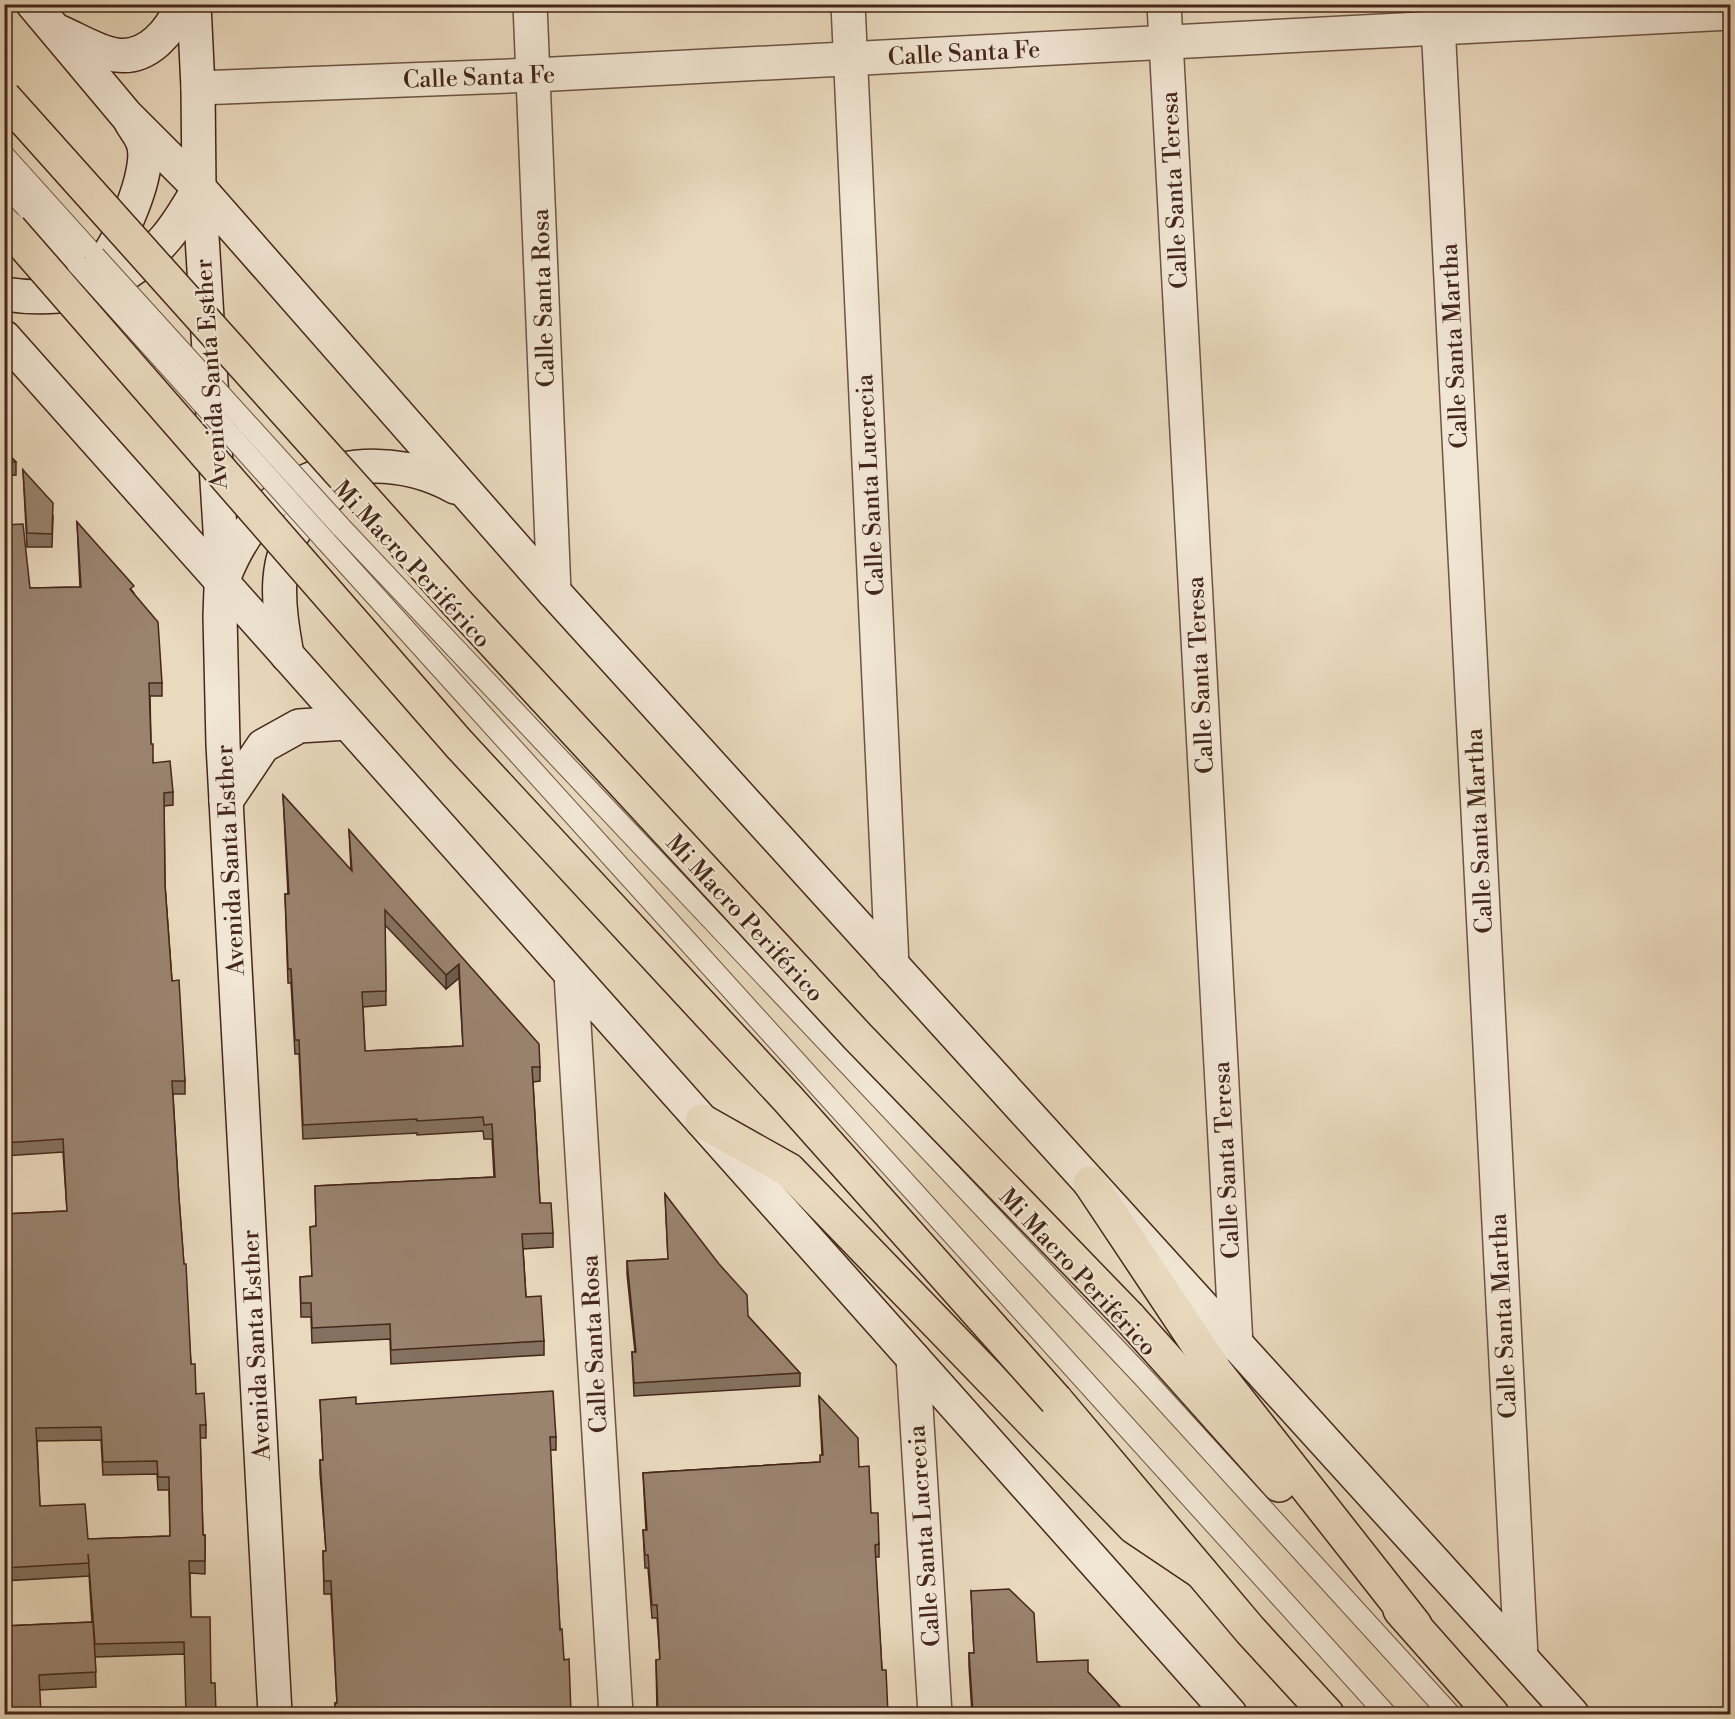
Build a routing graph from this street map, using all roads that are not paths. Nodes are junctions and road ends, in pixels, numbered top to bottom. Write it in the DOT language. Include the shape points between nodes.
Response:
graph roads {
  1 [pos="33,4"];
  2 [pos="182,4"];
  3 [pos="194,4"];
  4 [pos="530,4"];
  5 [pos="848,4"];
  6 [pos="1164,4"];
  7 [pos="1731,13"];
  8 [pos="1437,17"];
  9 [pos="54,29"];
  10 [pos="1166,42"];
  11 [pos="851,59"];
  12 [pos="534,75"];
  13 [pos="198,88"];
  14 [pos="4,97"];
  15 [pos="127,116"];
  16 [pos="4,155"];
  17 [pos="4,183"];
  18 [pos="199,188"];
  19 [pos="4,223"];
  20 [pos="86,260"];
  21 [pos="4,294"];
  22 [pos="45,297"];
  23 [pos="4,337"];
  24 [pos="375,465"];
  25 [pos="465,492"];
  26 [pos="222,582"];
  27 [pos="554,592"];
  28 [pos="287,655"];
  29 [pos="347,723"];
  30 [pos="226,801"];
  31 [pos="892,965"];
  32 [pos="571,974"];
  33 [pos="702,1121"];
  34 [pos="1090,1183"];
  35 [pos="1236,1345"];
  36 [pos="913,1358"];
  37 [pos="1202,1572"];
  38 [pos="1415,1625"];
  39 [pos="1521,1657"];
  40 [pos="275,1714"];
  41 [pos="616,1714"];
  42 [pos="935,1714"];
  43 [pos="1230,1714"];
  44 [pos="1327,1714"];
  45 [pos="1386,1714"];
  46 [pos="1450,1714"];
  47 [pos="1492,1714"];
  48 [pos="1572,1714"];
  1 -- 9 [label="street"];
  2 -- 9 [label="street" via="166,32 144,51 129,55 116,55"];
  3 -- 13 [label="street, Avenida Santa Esther"];
  4 -- 12 [label="street, Calle Santa Rosa"];
  5 -- 11 [label="street, Calle Santa Lucrecia"];
  6 -- 10 [label="street, Calle Santa Teresa"];
  7 -- 8 [label="street, Calle Santa Fe"];
  8 -- 10 [label="street, Calle Santa Fe"];
  8 -- 39 [label="street, Calle Santa Martha"];
  9 -- 15 [label="street"];
  10 -- 11 [label="street, Calle Santa Fe"];
  10 -- 35 [label="street, Calle Santa Teresa"];
  11 -- 12 [label="street, Calle Santa Fe"];
  11 -- 31 [label="street, Calle Santa Lucrecia"];
  12 -- 13 [label="street, Calle Santa Fe"];
  12 -- 27 [label="street, Calle Santa Rosa"];
  13 -- 18 [label="street, Avenida Santa Esther"];
  14 -- 38 [label="highway, bridge" via="467,614 858,1037 1129,1317 1297,1505"];
  15 -- 18 [label="street"];
  15 -- 22 [label="street" via="144,144 130,218 98,268"];
  16 -- 20 [label="lane, Mi Macro Periférico"];
  17 -- 20 [label="lane, Mi Macro Periférico"];
  18 -- 22 [label="street" via="168,236 130,271 83,292"];
  18 -- 25 [label="street"];
  18 -- 26 [label="street, Avenida Santa Esther"];
  19 -- 37 [label="highway, bridge" via="459,744 788,1099 1056,1400"];
  20 -- 45 [label="lane, Mi Macro Periférico, bridge" via="324,538"];
  20 -- 46 [label="lane, Mi Macro Periférico, bridge" via="1143,1377"];
  21 -- 22 [label="street"];
  23 -- 26 [label="street"];
  24 -- 25 [label="street" via="416,470"];
  24 -- 26 [label="street" via="336,470 286,492 248,530"];
  24 -- 28 [label="street" via="309,511 292,534 281,567 279,606"];
  25 -- 27 [label="street"];
  26 -- 28 [label="street"];
  26 -- 30 [label="street, Avenida Santa Esther"];
  27 -- 31 [label="street"];
  28 -- 29 [label="street"];
  29 -- 30 [label="street" via="298,726 263,746"];
  29 -- 32 [label="street"];
  30 -- 40 [label="street, Avenida Santa Esther"];
  31 -- 34 [label="street"];
  32 -- 33 [label="street"];
  32 -- 41 [label="street, Calle Santa Rosa"];
  33 -- 36 [label="street"];
  33 -- 37 [label="highway" via="789,1170 1134,1527"];
  34 -- 35 [label="street"];
  34 -- 38 [label="highway" via="1216,1372"];
  35 -- 39 [label="street"];
  36 -- 42 [label="street, Calle Santa Lucrecia"];
  36 -- 43 [label="street"];
  37 -- 44 [label="highway"];
  38 -- 47 [label="highway"];
  39 -- 48 [label="street"];
}
